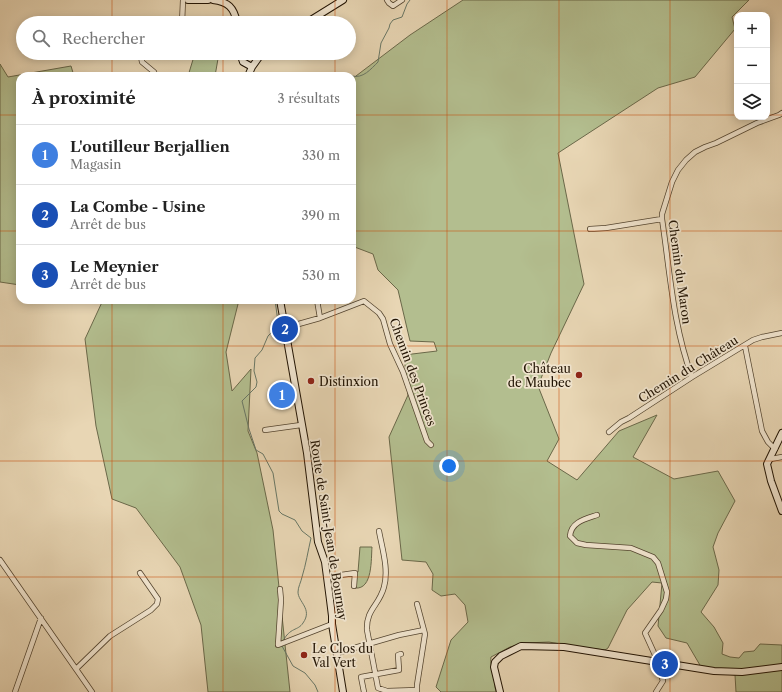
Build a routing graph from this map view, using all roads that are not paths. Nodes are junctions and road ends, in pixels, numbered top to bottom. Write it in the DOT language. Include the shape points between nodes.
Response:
graph roads {
  1 [pos="183,0"];
  2 [pos="188,0"];
  3 [pos="208,0"];
  4 [pos="213,0"];
  5 [pos="343,0"];
  6 [pos="387,0"];
  7 [pos="402,0"];
  8 [pos="182,16"];
  9 [pos="235,16"];
  10 [pos="317,16"];
  11 [pos="142,60"];
  12 [pos="242,60"];
  13 [pos="257,60"];
  14 [pos="252,67"];
  15 [pos="154,72"];
  16 [pos="250,72"];
  17 [pos="782,113"];
  18 [pos="662,219"];
  19 [pos="590,229"];
  20 [pos="356,303"];
  21 [pos="281,304"];
  22 [pos="318,304"];
  23 [pos="354,304"];
  24 [pos="320,318"];
  25 [pos="284,326"];
  26 [pos="782,333"];
  27 [pos="745,346"];
  28 [pos="692,377"];
  29 [pos="301,425"];
  30 [pos="265,430"];
  31 [pos="609,432"];
  32 [pos="782,433"];
  33 [pos="431,445"];
  34 [pos="775,449"];
  35 [pos="782,457"];
  36 [pos="771,459"];
  37 [pos="782,511"];
  38 [pos="597,515"];
  39 [pos="379,531"];
  40 [pos="0,560"];
  41 [pos="140,573"];
  42 [pos="327,578"];
  43 [pos="354,586"];
  44 [pos="280,589"];
  45 [pos="417,604"];
  46 [pos="41,618"];
  47 [pos="332,624"];
  48 [pos="424,630"];
  49 [pos="369,644"];
  50 [pos="337,652"];
  51 [pos="401,654"];
  52 [pos="658,663"];
  53 [pos="782,667"];
  54 [pos="76,669"];
  55 [pos="375,674"];
  56 [pos="417,691"];
  57 [pos="15,692"];
  58 [pos="92,692"];
  59 [pos="343,692"];
  60 [pos="364,692"];
  61 [pos="500,692"];
  62 [pos="656,692"];
  1 -- 8 [label="street"];
  2 -- 3 [label="street"];
  4 -- 9 [label="street" via="226,2"];
  5 -- 10 [label="street"];
  6 -- 7 [label="street" via="393,6"];
  11 -- 15 [label="street"];
  12 -- 14 [label="street"];
  13 -- 14 [label="street"];
  14 -- 16 [label="street"];
  17 -- 18 [label="street, Chemin du Maron" via="695,152 678,170 672,182"];
  18 -- 19 [label="street"];
  18 -- 28 [label="street, Chemin du Maron" via="680,341"];
  20 -- 33 [label="street, Chemin des Princes" via="364,300 383,319 427,441"];
  21 -- 25 [label="street, Route de Saint-Jean de Bournay"];
  22 -- 24 [label="street"];
  23 -- 24 [label="street, Chemin des Princes"];
  24 -- 25 [label="street, Chemin des Princes"];
  25 -- 29 [label="street, Route de Saint-Jean de Bournay"];
  26 -- 27 [label="street, Chemin du Château" via="762,336"];
  27 -- 28 [label="street, Chemin du Château"];
  27 -- 34 [label="street" via="762,431"];
  28 -- 31 [label="street, Chemin du Château"];
  29 -- 30 [label="street"];
  29 -- 42 [label="street, Route de Saint-Jean de Bournay" via="318,542"];
  32 -- 34 [label="street"];
  34 -- 36 [label="street"];
  35 -- 36 [label="street"];
  36 -- 37 [label="street" via="767,464 768,469"];
  38 -- 52 [label="street" via="574,525 570,536 574,541 586,545 631,548 653,556 658,563 667,592 666,599 645,633"];
  39 -- 49 [label="street" via="386,578 379,600 366,622"];
  40 -- 46 [label="street"];
  41 -- 54 [label="street" via="158,599 157,604 110,636"];
  42 -- 43 [label="street" via="355,574"];
  42 -- 47 [label="street, Route de Saint-Jean de Bournay"];
  44 -- 47 [label="street" via="278,645"];
  45 -- 48 [label="street"];
  46 -- 54 [label="street"];
  46 -- 57 [label="street"];
  47 -- 50 [label="street, Route de Saint-Jean de Bournay"];
  48 -- 49 [label="street"];
  48 -- 56 [label="street"];
  49 -- 50 [label="street"];
  49 -- 55 [label="street"];
  50 -- 59 [label="street, Route de Saint-Jean de Bournay"];
  51 -- 55 [label="street" via="398,655 399,670"];
  52 -- 53 [label="street" via="730,672"];
  52 -- 61 [label="street" via="564,647 521,646 495,662"];
  52 -- 62 [label="street" via="663,681"];
  54 -- 58 [label="street"];
  55 -- 56 [label="street" via="378,688 387,691"];
  55 -- 60 [label="street" via="362,677"];
}
